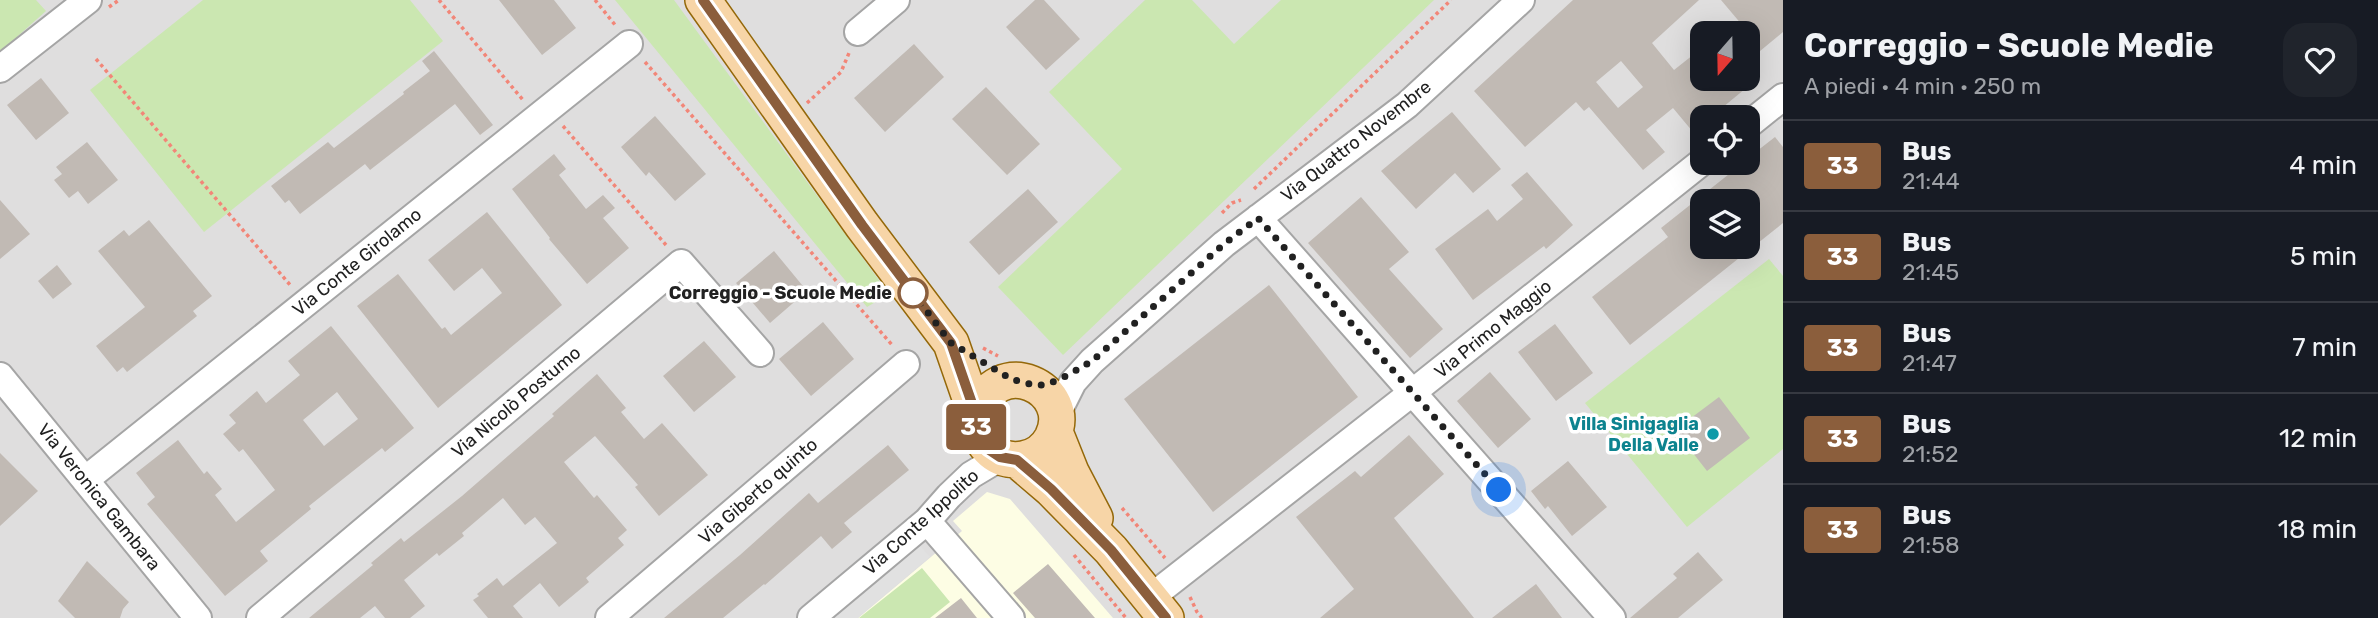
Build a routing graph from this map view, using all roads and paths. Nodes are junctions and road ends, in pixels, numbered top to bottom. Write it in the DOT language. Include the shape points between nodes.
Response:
graph roads {
  1 [pos="439,0"];
  2 [pos="595,0"];
  3 [pos="703,0"];
  4 [pos="896,0"];
  5 [pos="1451,0"];
  6 [pos="1521,0"];
  7 [pos="77,3"];
  8 [pos="858,32"];
  9 [pos="629,44"];
  10 [pos="96,59"];
  11 [pos="0,69"];
  12 [pos="1783,97"];
  13 [pos="806,103"];
  14 [pos="543,113"];
  15 [pos="1760,115"];
  16 [pos="1690,171"];
  17 [pos="1251,208"];
  18 [pos="1213,222"];
  19 [pos="681,263"];
  20 [pos="306,303"];
  21 [pos="962,342"];
  22 [pos="760,353"];
  23 [pos="1092,361"];
  24 [pos="906,364"];
  25 [pos="1018,374"];
  26 [pos="0,376"];
  27 [pos="1413,393"];
  28 [pos="976,415"];
  29 [pos="1056,424"];
  30 [pos="1009,459"];
  31 [pos="85,480"];
  32 [pos="1119,505"];
  33 [pos="927,521"];
  34 [pos="1067,547"];
  35 [pos="1111,550"];
  36 [pos="1180,575"];
  37 [pos="1147,611"];
  38 [pos="198,618"];
  39 [pos="260,618"];
  40 [pos="610,618"];
  41 [pos="811,618"];
  42 [pos="1011,618"];
  43 [pos="1612,618"];
  1 -- 14 [label="path"];
  2 -- 9 [label="path"];
  3 -- 21 [label="main road" via="862,225"];
  4 -- 8 [label="street"];
  5 -- 17 [label="path"];
  6 -- 17 [label="street, Via Quattro Novembre" via="1407,104"];
  7 -- 11 [label="street"];
  8 -- 13 [label="path" via="841,72"];
  9 -- 14 [label="street, Via Conte Girolamo"];
  9 -- 24 [label="path"];
  10 -- 20 [label="path"];
  12 -- 15 [label="street"];
  14 -- 19 [label="path"];
  14 -- 20 [label="street, Via Conte Girolamo"];
  16 -- 27 [label="street, Via Primo Maggio"];
  17 -- 18 [label="path" via="1232,203"];
  17 -- 23 [label="street, Via Quattro Novembre" via="1224,244"];
  17 -- 27 [label="street"];
  19 -- 22 [label="street"];
  19 -- 39 [label="street, Via Nicolò Postumo"];
  20 -- 31 [label="street, Via Conte Girolamo"];
  21 -- 25 [label="main road"];
  21 -- 25 [label="path"];
  21 -- 28 [label="main road"];
  23 -- 25 [label="street, Via Quattro Novembre" via="1068,376"];
  23 -- 29 [label="street, Via Quattro Novembre" via="1073,382"];
  24 -- 40 [label="street, Via Giberto quinto"];
  25 -- 28 [label="main road" via="988,391"];
  25 -- 29 [label="main road" via="1046,393"];
  26 -- 31 [label="street, Via Veronica Gambara"];
  27 -- 36 [label="street, Via Primo Maggio"];
  27 -- 43 [label="street"];
  28 -- 30 [label="main road" via="976,428 988,449"];
  29 -- 30 [label="main road" via="1040,452"];
  29 -- 35 [label="main road" via="1071,472"];
  30 -- 33 [label="street, Via Conte Ippolito" via="971,475"];
  30 -- 35 [label="main road" via="1051,489"];
  31 -- 38 [label="street, Via Veronica Gambara"];
  32 -- 36 [label="path"];
  33 -- 41 [label="street, Via Conte Ippolito"];
  33 -- 42 [label="street"];
  34 -- 37 [label="path"];
  35 -- 37 [label="main road"];
  36 -- 37 [label="street, Via Primo Maggio"];
}
